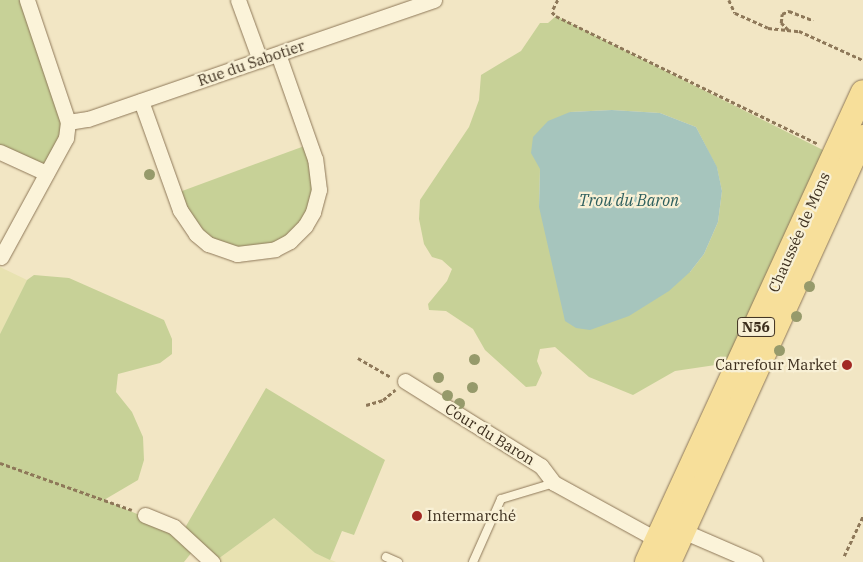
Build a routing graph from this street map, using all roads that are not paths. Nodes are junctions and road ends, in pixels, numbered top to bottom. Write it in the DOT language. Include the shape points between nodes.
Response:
graph roads {
  1 [pos="27,0"];
  2 [pos="238,0"];
  3 [pos="434,0"];
  4 [pos="278,54"];
  5 [pos="260,60"];
  6 [pos="141,101"];
  7 [pos="860,107"];
  8 [pos="68,122"];
  9 [pos="863,137"];
  10 [pos="0,152"];
  11 [pos="46,174"];
  12 [pos="1,257"];
  13 [pos="406,382"];
  14 [pos="554,483"];
  15 [pos="145,515"];
  16 [pos="670,541"];
  17 [pos="386,556"];
  18 [pos="212,562"];
  19 [pos="398,562"];
  20 [pos="473,562"];
  21 [pos="647,562"];
  22 [pos="755,562"];
  1 -- 8 [label="street"];
  2 -- 5 [label="street"];
  3 -- 4 [label="street, Rue du Sabotier"];
  4 -- 5 [label="street, Rue du Sabotier"];
  4 -- 6 [label="street" via="315,159 319,190 305,226 290,241 275,249 237,254 222,251 196,234 180,210"];
  5 -- 6 [label="street, Rue du Sabotier"];
  6 -- 8 [label="street, Rue du Sabotier" via="88,119"];
  7 -- 16 [label="main road, Chaussée de Mons / N56" via="835,152"];
  8 -- 11 [label="street" via="66,138"];
  9 -- 16 [label="main road, Chaussée de Mons / N56"];
  10 -- 11 [label="street"];
  11 -- 12 [label="street"];
  13 -- 14 [label="street, Cour du Baron" via="541,466"];
  14 -- 16 [label="street, Cour du Baron"];
  14 -- 20 [label="lane" via="501,500"];
  15 -- 18 [label="street" via="174,527"];
  16 -- 21 [label="main road, Chaussée de Mons / N56"];
  16 -- 22 [label="street, Cour du Baron"];
  17 -- 19 [label="lane"];
}
